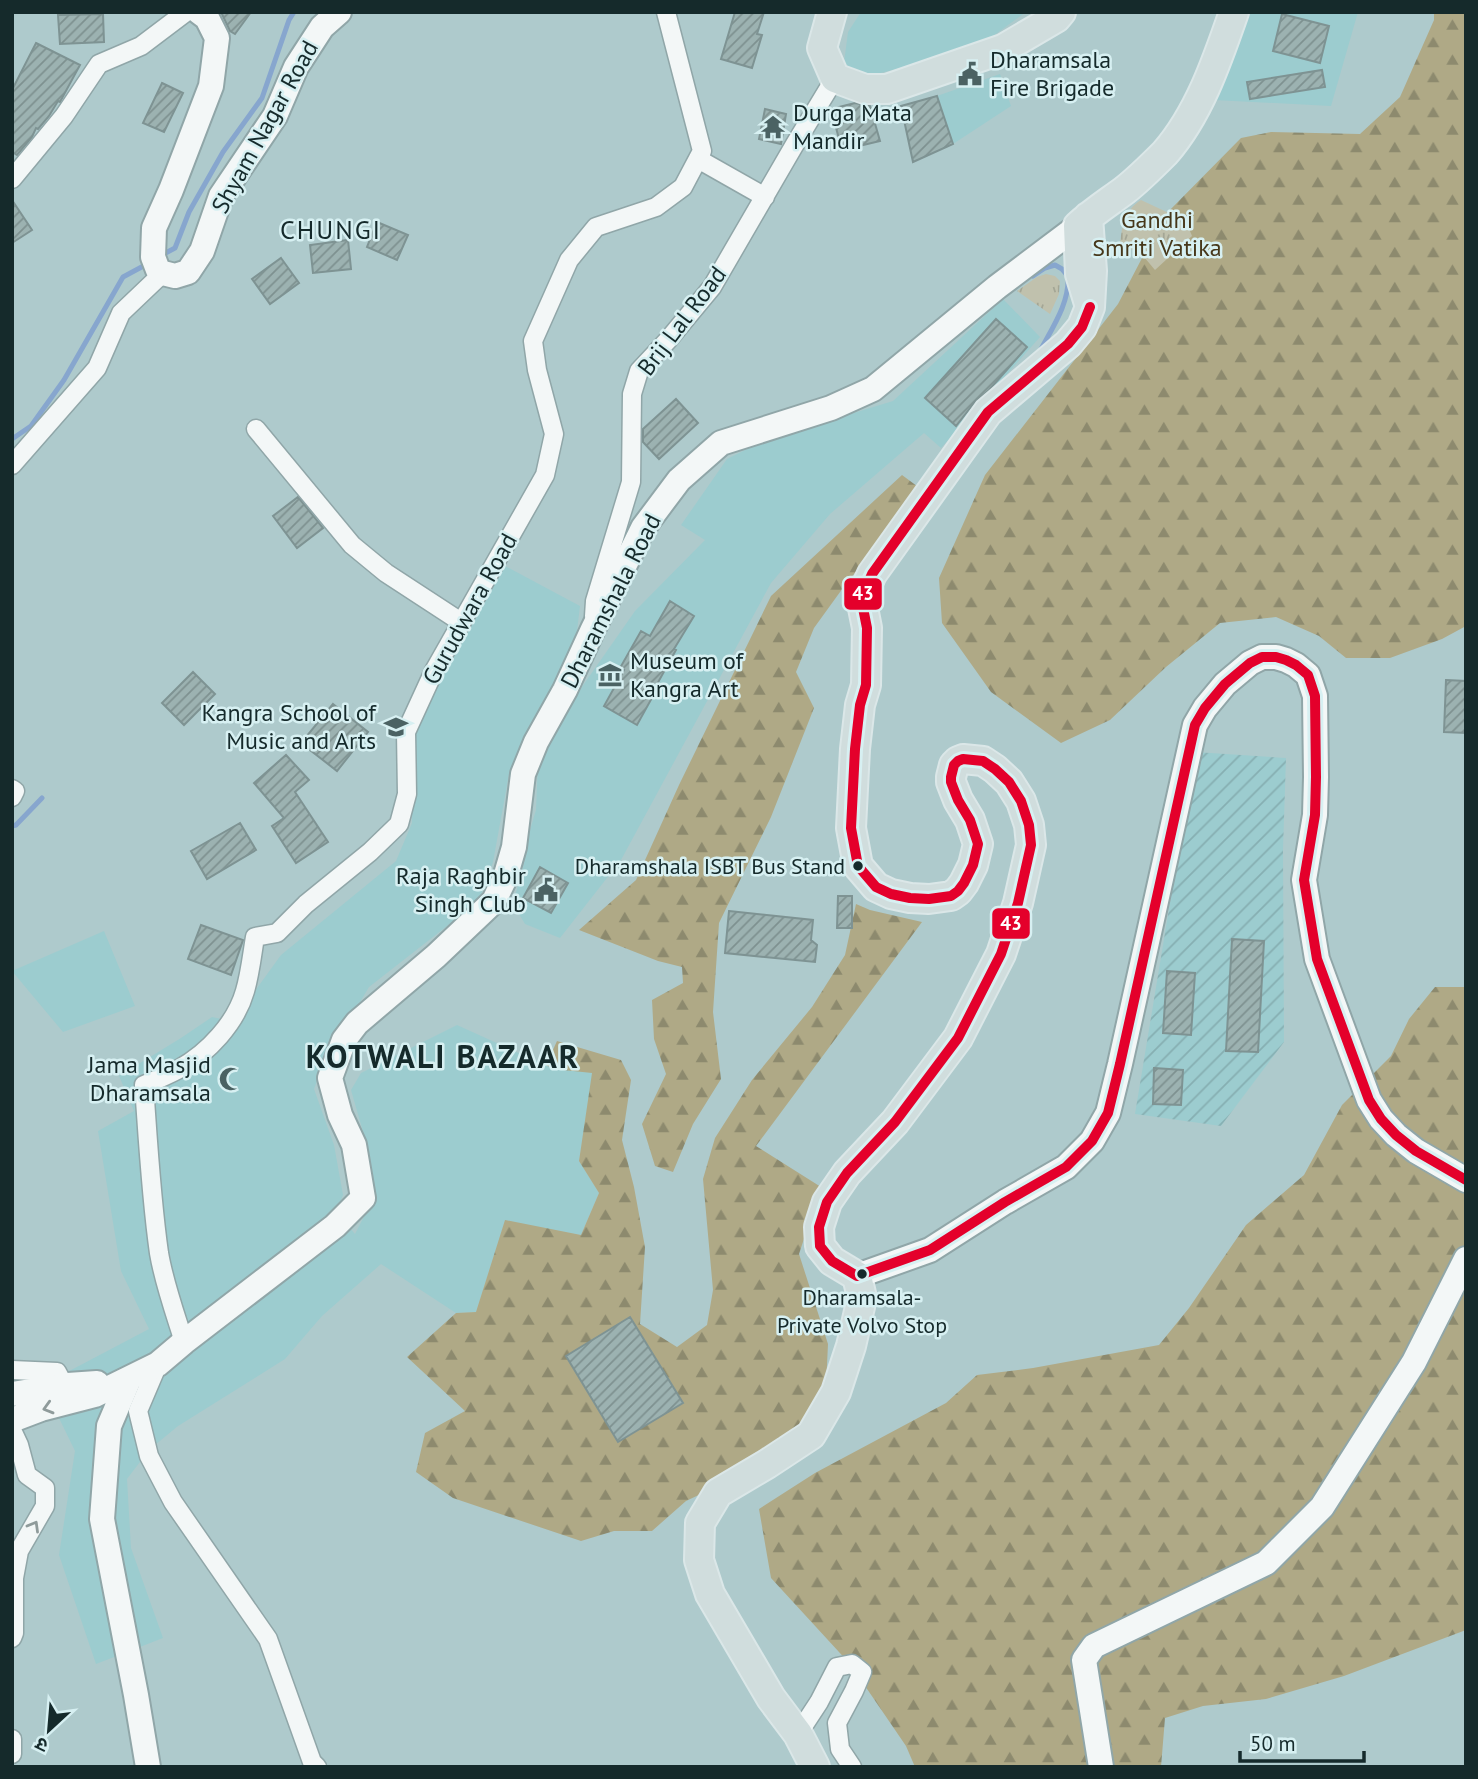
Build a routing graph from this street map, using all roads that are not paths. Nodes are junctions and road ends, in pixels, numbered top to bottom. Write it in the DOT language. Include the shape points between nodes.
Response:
graph roads {
  1 [pos="186,12"];
  2 [pos="199,12"];
  3 [pos="340,12"];
  4 [pos="666,12"];
  5 [pos="832,12"];
  6 [pos="1061,12"];
  7 [pos="1234,12"];
  8 [pos="835,78"];
  9 [pos="698,159"];
  10 [pos="12,179"];
  11 [pos="765,197"];
  12 [pos="1083,222"];
  13 [pos="158,267"];
  14 [pos="256,429"];
  15 [pos="12,465"];
  16 [pos="461,622"];
  17 [pos="593,629"];
  18 [pos="12,789"];
  19 [pos="12,797"];
  20 [pos="1466,1180"];
  21 [pos="1466,1259"];
  22 [pos="857,1276"];
  23 [pos="184,1342"];
  24 [pos="158,1364"];
  25 [pos="12,1370"];
  26 [pos="129,1379"];
  27 [pos="68,1385"];
  28 [pos="12,1394"];
  29 [pos="12,1420"];
  30 [pos="12,1430"];
  31 [pos="12,1638"];
  32 [pos="798,1734"];
  33 [pos="12,1739"];
  34 [pos="12,1754"];
  35 [pos="148,1767"];
  36 [pos="317,1767"];
  37 [pos="815,1767"];
  38 [pos="852,1767"];
  39 [pos="1101,1767"];
  1 -- 10 [label="street" via="141,46 99,64"];
  2 -- 13 [label="main road" via="217,38 211,86 154,228"];
  3 -- 13 [label="main road, Shyam Nagar Road" via="321,27 296,67 275,116 221,196 202,251 188,272 175,276"];
  4 -- 9 [label="street" via="702,151"];
  5 -- 8 [label="main road" via="822,48"];
  6 -- 8 [label="main road" via="1003,49 887,89 865,89"];
  7 -- 12 [label="main road, Dharamshala Road" via="1189,121 1165,153"];
  8 -- 11 [label="street, Brij Lal Road"];
  9 -- 11 [label="street"];
  9 -- 16 [label="street, Gurudwara Road" via="683,187 656,207 596,227 569,260 533,341 554,434 545,475"];
  11 -- 17 [label="street, Brij Lal Road" via="712,288 639,371 632,394 631,482 595,601"];
  12 -- 17 [label="main road, Dharamshala Road" via="873,389 831,408 721,443 680,480 643,528"];
  12 -- 22 [label="main road" via="1092,271 1090,307 1082,327 988,412 872,574 861,597 867,628 866,685 855,748 851,828 858,866 876,887 891,894 929,899 958,891 973,865 978,844 951,782 954,765 963,759 983,761 1009,782 1021,801 1031,845 1001,954 958,1038 827,1202 819,1227 820,1246 832,1261"];
  13 -- 15 [label="street" via="121,313 97,368"];
  14 -- 16 [label="street" via="352,545"];
  16 -- 23 [label="street, Gurudwara Road" via="407,732 407,794 399,824 278,933 255,937 245,991 233,1019 180,1069 144,1085 160,1255"];
  17 -- 23 [label="main road, Dharamshala Road" via="523,774 514,847 494,901 357,1023 344,1040 330,1078 354,1145 363,1198 335,1226"];
  18 -- 19 [label="street"];
  20 -- 22 [label="main road" via="1396,1135 1369,1100 1317,960 1304,880 1315,815 1315,696 1308,675 1296,666 1276,657 1262,657 1225,684 1195,725 1108,1113 1092,1141 1066,1167 930,1250"];
  21 -- 39 [label="main road" via="1413,1362 1322,1507 1266,1563 1094,1646 1084,1660"];
  22 -- 32 [label="main road" via="862,1298 851,1346 836,1392 811,1435 718,1493 700,1524 699,1560 710,1594 771,1698"];
  23 -- 24 [label="main road"];
  24 -- 26 [label="main road"];
  24 -- 36 [label="street" via="138,1411 149,1456 173,1502 268,1639"];
  25 -- 27 [label="street" via="57,1372"];
  26 -- 27 [label="main road"];
  26 -- 29 [label="main road, one-way" via="95,1395"];
  26 -- 35 [label="main road" via="109,1426 102,1519"];
  27 -- 28 [label="main road"];
  31 -- 30 [label="street, one-way" via="19,1551 45,1506 45,1488 27,1475"];
  32 -- 37 [label="main road"];
  32 -- 38 [label="street" via="837,1667 852,1664 862,1672 837,1723 840,1749"];
  33 -- 34 [label="street"];
}
